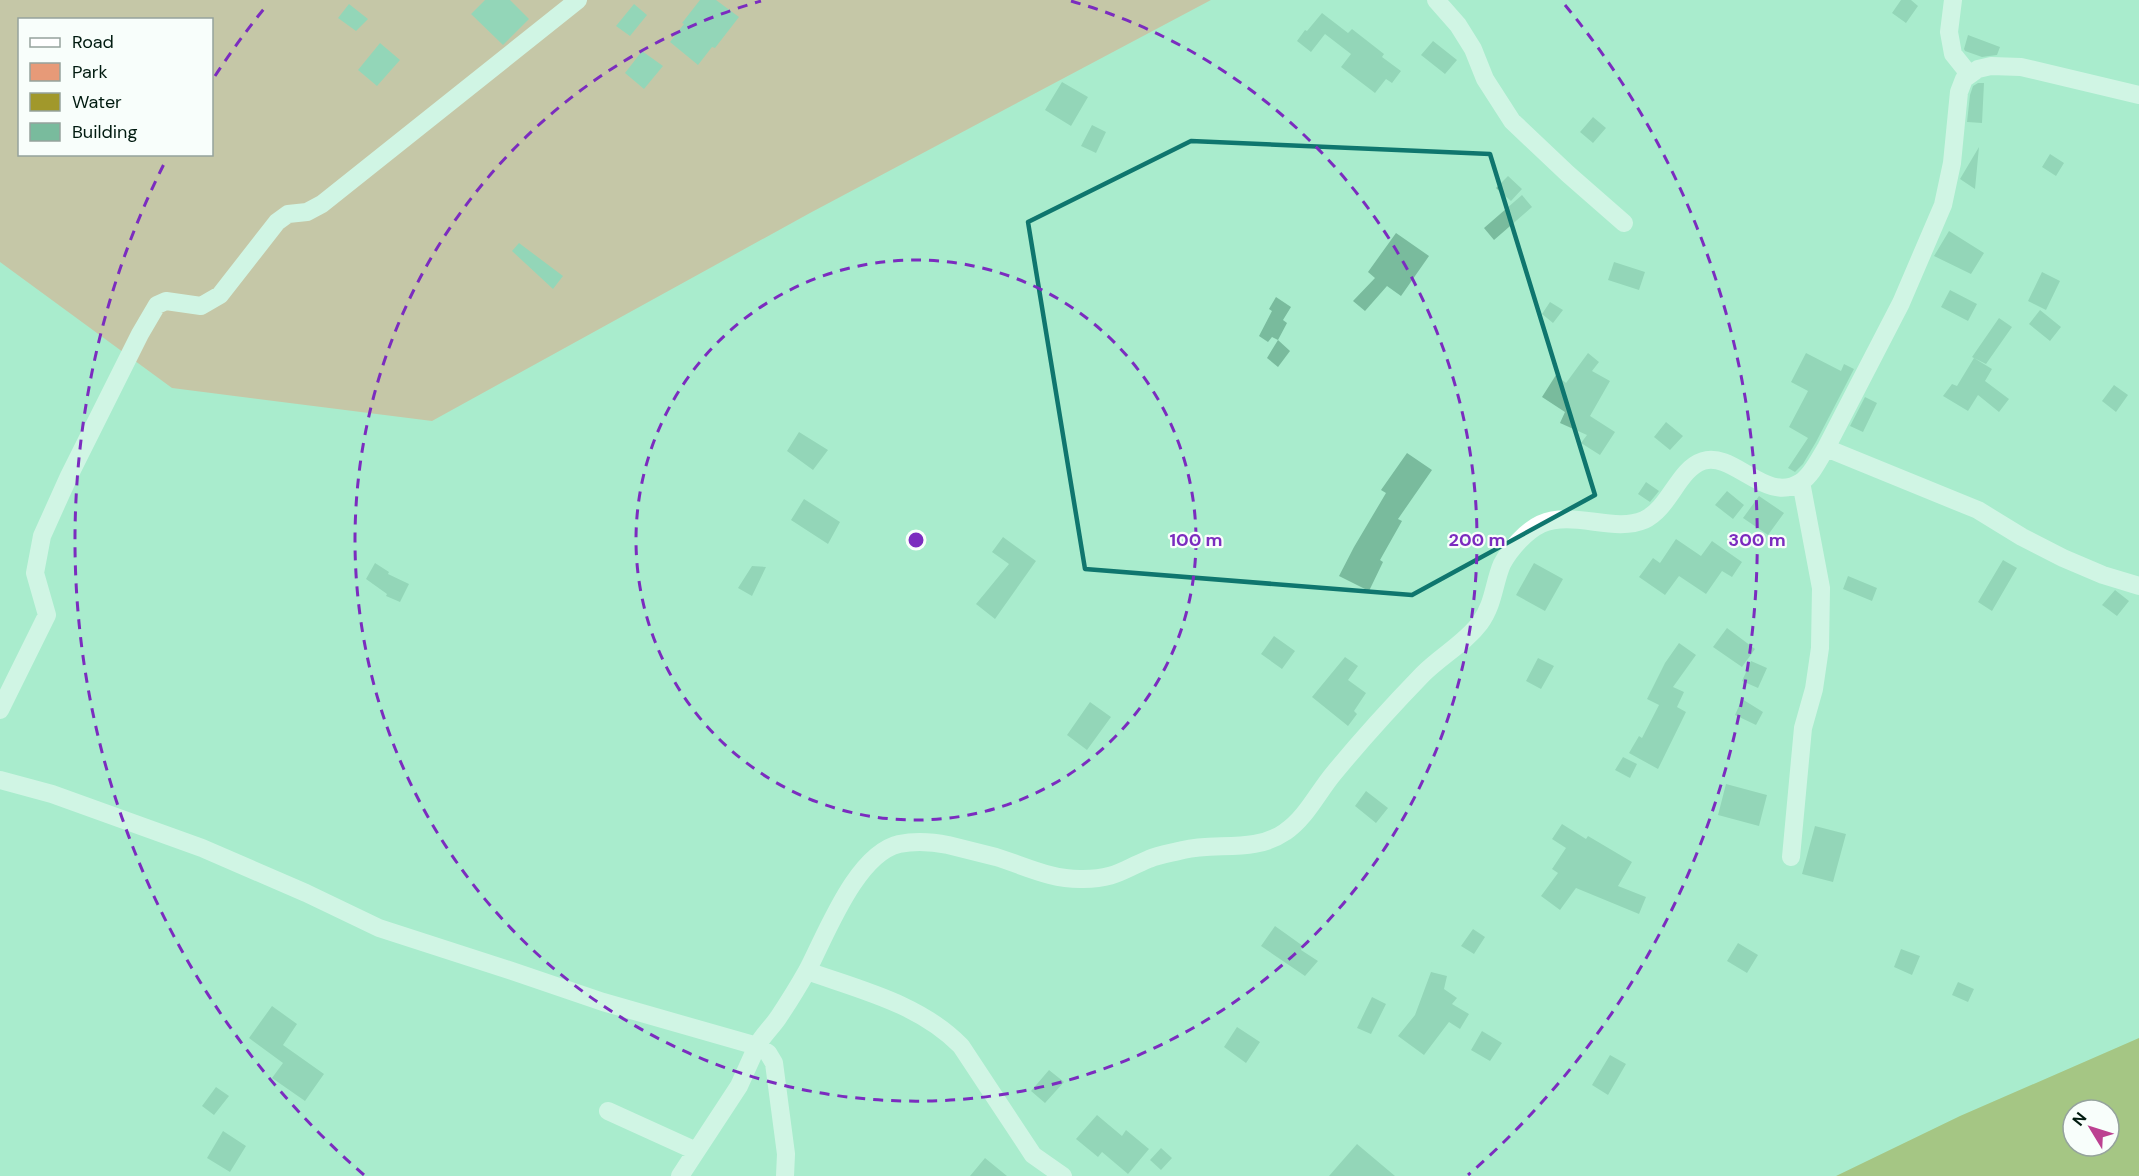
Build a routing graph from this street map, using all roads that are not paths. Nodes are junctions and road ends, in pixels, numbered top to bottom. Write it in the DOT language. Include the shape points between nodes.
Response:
graph roads {
  1 [pos="578,0"];
  2 [pos="1436,0"];
  3 [pos="1953,0"];
  4 [pos="1970,74"];
  5 [pos="2139,95"];
  6 [pos="1624,224"];
  7 [pos="1826,448"];
  8 [pos="1801,482"];
  9 [pos="2139,586"];
  10 [pos="0,710"];
  11 [pos="0,780"];
  12 [pos="1791,857"];
  13 [pos="807,971"];
  14 [pos="757,1046"];
  15 [pos="608,1111"];
  16 [pos="696,1151"];
  17 [pos="680,1176"];
  18 [pos="785,1176"];
  19 [pos="1063,1176"];
  1 -- 10 [label="street" via="322,204 307,212 288,214 277,222 220,295 201,306 166,301 158,304 102,409 42,536 35,573 46,615"];
  2 -- 6 [label="street" via="1458,25 1512,121"];
  3 -- 4 [label="street" via="1949,32 1953,54"];
  4 -- 5 [label="street" via="1991,66 2021,67"];
  4 -- 7 [label="street" via="1959,92 1952,163 1943,205 1901,303"];
  7 -- 8 [label="street"];
  7 -- 9 [label="street" via="1978,510 2063,558"];
  8 -- 12 [label="street" via="1821,588 1820,648 1803,728"];
  8 -- 13 [label="street" via="1783,488 1761,483 1723,462 1704,460 1688,471 1665,503 1646,519 1628,523 1571,519 1542,523 1523,537 1502,564 1494,594 1480,622 1426,671 1332,774 1304,814 1285,833 1241,846 1192,848 1152,858 1114,876 1081,879 1051,876 945,844 897,844 879,854 841,900"];
  11 -- 14 [label="street" via="52,794 202,848 380,928 603,1002"];
  13 -- 14 [label="street"];
  13 -- 19 [label="street" via="902,1004 946,1030 962,1046 1033,1155"];
  14 -- 16 [label="street" via="739,1086"];
  14 -- 18 [label="street" via="774,1063 786,1154"];
  15 -- 16 [label="street"];
  16 -- 17 [label="street"];
}
